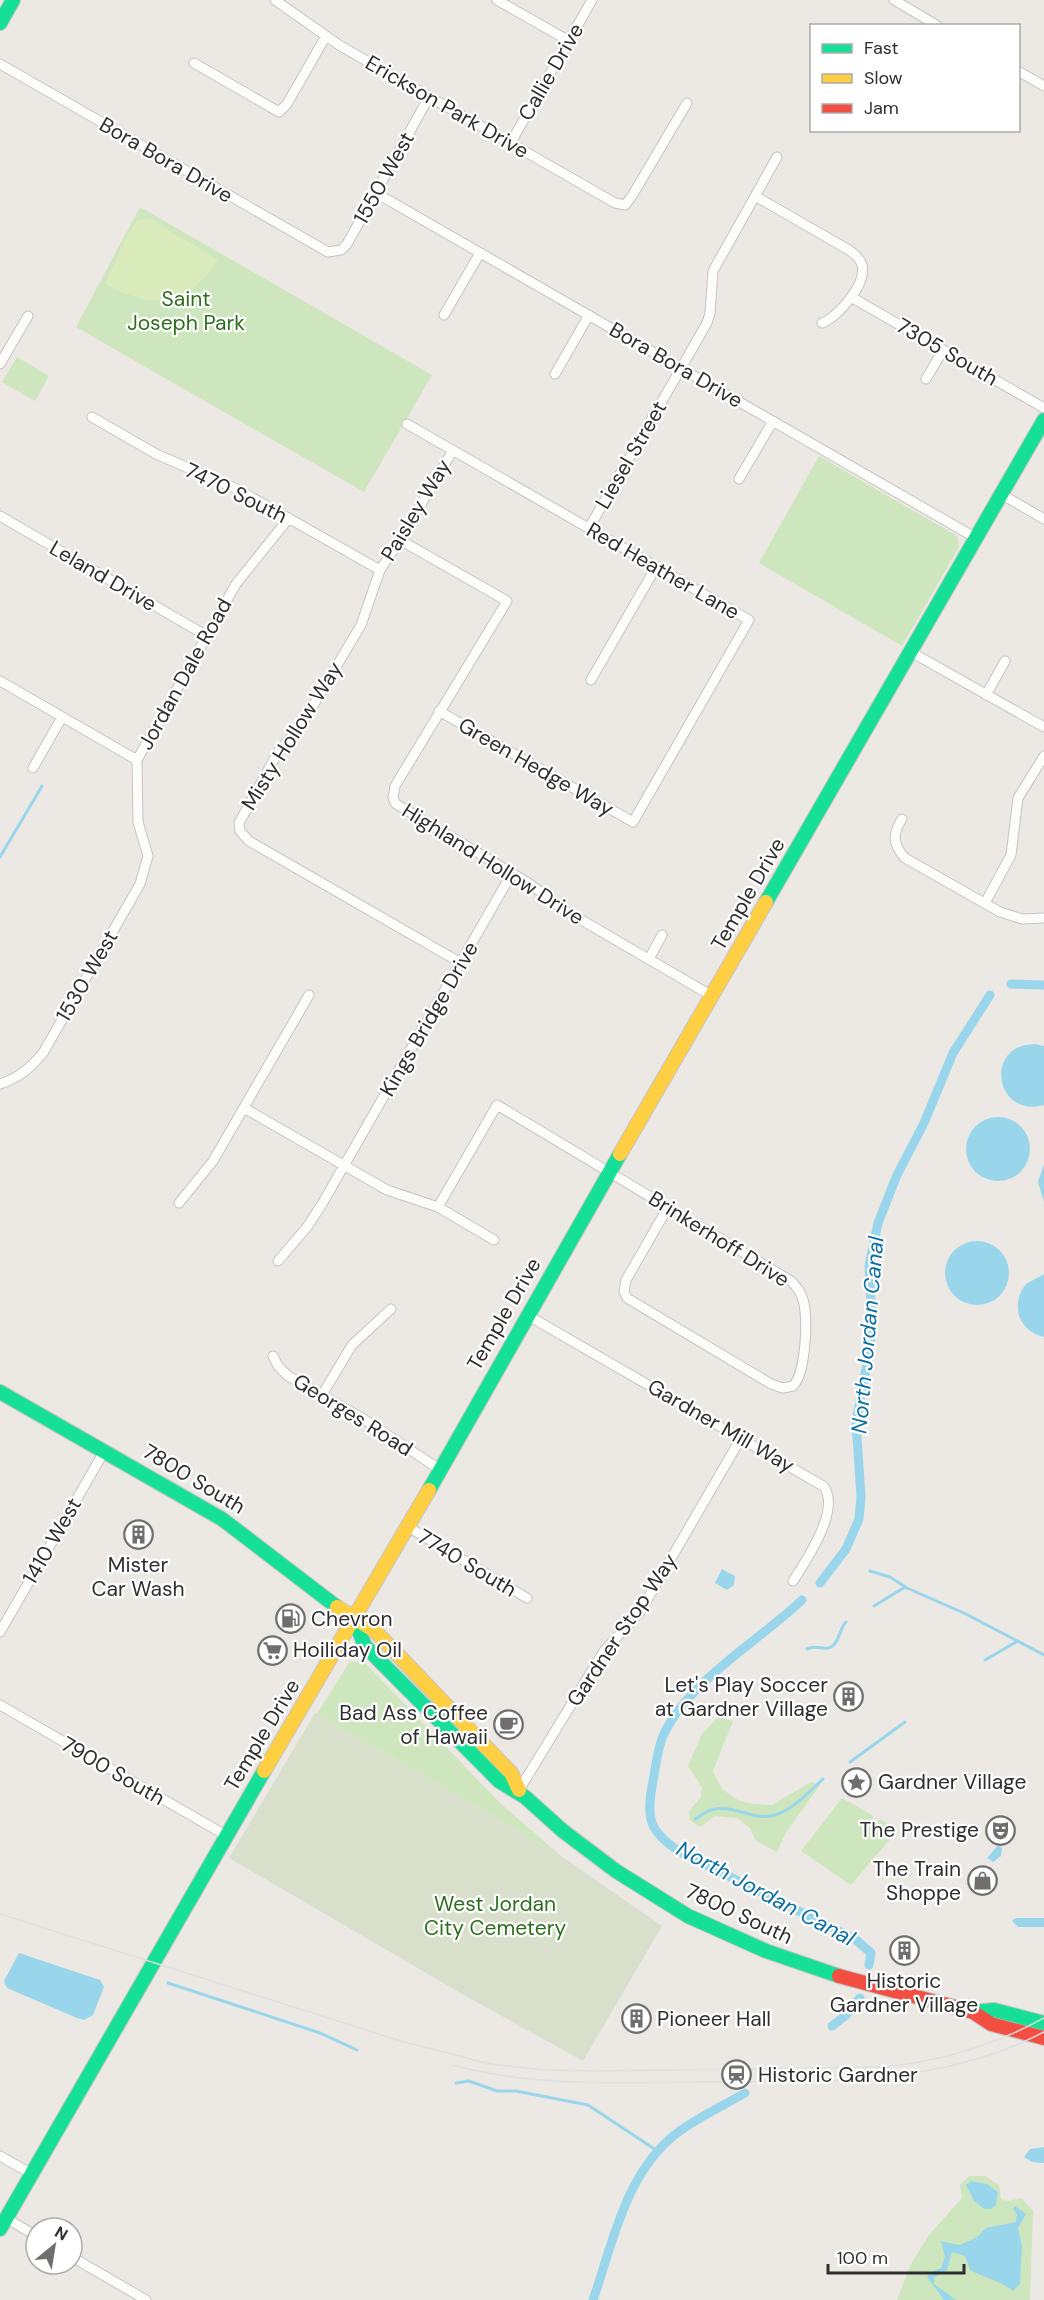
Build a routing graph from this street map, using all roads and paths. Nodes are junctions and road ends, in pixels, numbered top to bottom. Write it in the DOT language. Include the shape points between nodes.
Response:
graph roads {
  1 [pos="13,0"];
  2 [pos="275,0"];
  3 [pos="497,0"];
  4 [pos="592,0"];
  5 [pos="894,0"];
  6 [pos="0,23"];
  7 [pos="935,24"];
  8 [pos="326,36"];
  9 [pos="569,41"];
  10 [pos="194,63"];
  11 [pos="0,64"];
  12 [pos="1020,72"];
  13 [pos="1044,86"];
  14 [pos="429,97"];
  15 [pos="687,103"];
  16 [pos="510,144"];
  17 [pos="777,157"];
  18 [pos="376,193"];
  19 [pos="755,196"];
  20 [pos="334,252"];
  21 [pos="480,253"];
  22 [pos="851,297"];
  23 [pos="444,315"];
  24 [pos="589,315"];
  25 [pos="28,316"];
  26 [pos="822,323"];
  27 [pos="943,350"];
  28 [pos="0,364"];
  29 [pos="681,368"];
  30 [pos="555,374"];
  31 [pos="926,379"];
  32 [pos="1044,408"];
  33 [pos="92,417"];
  34 [pos="1044,420"];
  35 [pos="773,421"];
  36 [pos="407,424"];
  37 [pos="453,450"];
  38 [pos="740,479"];
  39 [pos="1001,494"];
  40 [pos="0,516"];
  41 [pos="289,518"];
  42 [pos="1044,519"];
  43 [pos="589,528"];
  44 [pos="976,538"];
  45 [pos="400,540"];
  46 [pos="656,567"];
  47 [pos="380,570"];
  48 [pos="207,636"];
  49 [pos="911,652"];
  50 [pos="1005,661"];
  51 [pos="591,680"];
  52 [pos="0,681"];
  53 [pos="986,695"];
  54 [pos="439,711"];
  55 [pos="63,717"];
  56 [pos="1044,727"];
  57 [pos="1044,756"];
  58 [pos="137,760"];
  59 [pos="33,768"];
  60 [pos="902,819"];
  61 [pos="633,822"];
  62 [pos="147,848"];
  63 [pos="512,873"];
  64 [pos="985,903"];
  65 [pos="1044,918"];
  66 [pos="662,935"];
  67 [pos="649,959"];
  68 [pos="462,963"];
  69 [pos="309,995"];
  70 [pos="712,996"];
  71 [pos="0,1083"];
  72 [pos="244,1108"];
  73 [pos="345,1165"];
  74 [pos="611,1172"];
  75 [pos="179,1203"];
  76 [pos="438,1207"];
  77 [pos="668,1207"];
  78 [pos="494,1240"];
  79 [pos="278,1261"];
  80 [pos="391,1309"];
  81 [pos="527,1315"];
  82 [pos="273,1356"];
  83 [pos="0,1392"];
  84 [pos="322,1395"];
  85 [pos="741,1438"];
  86 [pos="105,1450"];
  87 [pos="439,1469"];
  88 [pos="408,1527"];
  89 [pos="793,1581"];
  90 [pos="527,1598"];
  91 [pos="354,1619"];
  92 [pos="0,1632"];
  93 [pos="0,1706"];
  94 [pos="519,1790"];
  95 [pos="227,1836"];
  96 [pos="973,2012"];
  97 [pos="1044,2023"];
  98 [pos="1044,2038"];
  99 [pos="0,2156"];
  100 [pos="32,2174"];
  101 [pos="3,2223"];
  102 [pos="24,2231"];
  103 [pos="84,2264"];
  104 [pos="146,2300"];
  1 -- 6 [label="street"];
  2 -- 8 [label="street, Erickson Park Drive"];
  3 -- 9 [label="street"];
  4 -- 9 [label="street, Callie Drive"];
  5 -- 7 [label="street"];
  8 -- 10 [label="street" via="279,112"];
  8 -- 14 [label="street, Erickson Park Drive"];
  9 -- 16 [label="street, Callie Drive"];
  11 -- 20 [label="street, Bora Bora Drive" via="322,250"];
  12 -- 13 [label="street"];
  14 -- 16 [label="street, Erickson Park Drive"];
  14 -- 18 [label="street, 1550 West"];
  15 -- 16 [label="street, Erickson Park Drive" via="625,205"];
  17 -- 19 [label="street, Liesel Street"];
  18 -- 20 [label="street, 1550 West" via="347,244"];
  18 -- 21 [label="street, Bora Bora Drive"];
  19 -- 22 [label="street" via="859,259 863,268"];
  19 -- 29 [label="street, Liesel Street" via="713,271 710,313"];
  21 -- 23 [label="street"];
  21 -- 24 [label="street, Bora Bora Drive"];
  22 -- 26 [label="street" via="833,319"];
  22 -- 27 [label="street, 7305 South"];
  24 -- 29 [label="street, Bora Bora Drive"];
  24 -- 30 [label="street"];
  25 -- 28 [label="street"];
  27 -- 31 [label="street"];
  27 -- 32 [label="street, 7305 South"];
  29 -- 35 [label="street, Bora Bora Drive"];
  29 -- 43 [label="street, Liesel Street"];
  33 -- 41 [label="street, 7470 South" via="156,454 223,481"];
  34 -- 39 [label="street, Temple Drive"];
  35 -- 38 [label="street"];
  35 -- 44 [label="street, Bora Bora Drive"];
  36 -- 37 [label="street, Red Heather Lane"];
  37 -- 43 [label="street, Red Heather Lane"];
  37 -- 45 [label="street, Paisley Way"];
  39 -- 42 [label="street"];
  39 -- 44 [label="street, Temple Drive"];
  40 -- 48 [label="street, Leland Drive"];
  41 -- 47 [label="street, 7470 South"];
  41 -- 48 [label="street, Jordan Dale Road" via="247,569"];
  43 -- 46 [label="street, Red Heather Lane"];
  44 -- 49 [label="street, Temple Drive"];
  45 -- 47 [label="street, Paisley Way"];
  45 -- 54 [label="street, Highland Hollow Drive" via="507,601"];
  46 -- 51 [label="street"];
  46 -- 61 [label="street, Red Heather Lane" via="749,620"];
  47 -- 68 [label="street, Misty Hollow Way" via="361,625 302,726 278,752 243,814 240,831 249,841"];
  48 -- 58 [label="street, Jordan Dale Road"];
  49 -- 53 [label="street"];
  49 -- 70 [label="street, Temple Drive"];
  50 -- 53 [label="street"];
  52 -- 55 [label="street"];
  53 -- 56 [label="street"];
  54 -- 61 [label="street, Green Hedge Way"];
  54 -- 63 [label="street, Highland Hollow Drive" via="395,786 393,798 401,809"];
  55 -- 58 [label="street"];
  55 -- 59 [label="street"];
  57 -- 64 [label="street" via="1018,798 1011,855"];
  58 -- 62 [label="street, Jordan Dale Road" via="138,822"];
  60 -- 64 [label="street" via="894,839 905,858"];
  62 -- 71 [label="street, 1530 West" via="148,864 140,884 42,1053 31,1067"];
  63 -- 67 [label="street, Highland Hollow Drive" via="566,911"];
  63 -- 68 [label="street, Kings Bridge Drive"];
  64 -- 65 [label="street" via="1011,917"];
  66 -- 67 [label="street"];
  67 -- 70 [label="street, Highland Hollow Drive"];
  68 -- 73 [label="street, Kings Bridge Drive"];
  69 -- 72 [label="street"];
  70 -- 74 [label="street, Temple Drive"];
  72 -- 73 [label="street"];
  72 -- 75 [label="street" via="213,1161"];
  73 -- 76 [label="street" via="387,1191"];
  73 -- 79 [label="street, Kings Bridge Drive" via="307,1227"];
  74 -- 76 [label="street, Brinkerhoff Drive" via="497,1105"];
  74 -- 77 [label="street, Brinkerhoff Drive"];
  74 -- 81 [label="street, Temple Drive"];
  76 -- 78 [label="street"];
  77 -- 77 [label="street, Brinkerhoff Drive" via="626,1280 627,1298 771,1384 789,1388 797,1382 801,1371 806,1319 799,1290 780,1272"];
  80 -- 84 [label="street" via="352,1345"];
  81 -- 85 [label="street, Gardner Mill Way"];
  81 -- 87 [label="street, Temple Drive"];
  82 -- 84 [label="street, Georges Road" via="283,1371"];
  83 -- 86 [label="street, 7800 South"];
  84 -- 87 [label="street, Georges Road"];
  85 -- 89 [label="street, Gardner Mill Way" via="819,1483 828,1495 830,1503 818,1538"];
  85 -- 94 [label="street, Gardner Stop Way" via="640,1612 604,1651"];
  86 -- 91 [label="street, 7800 South" via="252,1539"];
  86 -- 92 [label="street, 1410 West"];
  87 -- 88 [label="street, Temple Drive"];
  88 -- 90 [label="street, 7740 South"];
  88 -- 91 [label="street, Temple Drive"];
  91 -- 94 [label="street, 7800 South" via="365,1646 499,1781"];
  91 -- 95 [label="street, Temple Drive"];
  93 -- 95 [label="street, 7900 South"];
  94 -- 96 [label="street, 7800 South" via="615,1871 711,1928 823,1973"];
  95 -- 100 [label="street, Temple Drive"];
  96 -- 97 [label="street, 7800 South" via="994,2010"];
  96 -- 98 [label="street, 7800 South" via="991,2024"];
  99 -- 100 [label="street"];
  100 -- 101 [label="street, Temple Drive"];
  101 -- 102 [label="street"];
  103 -- 104 [label="street"];
}
